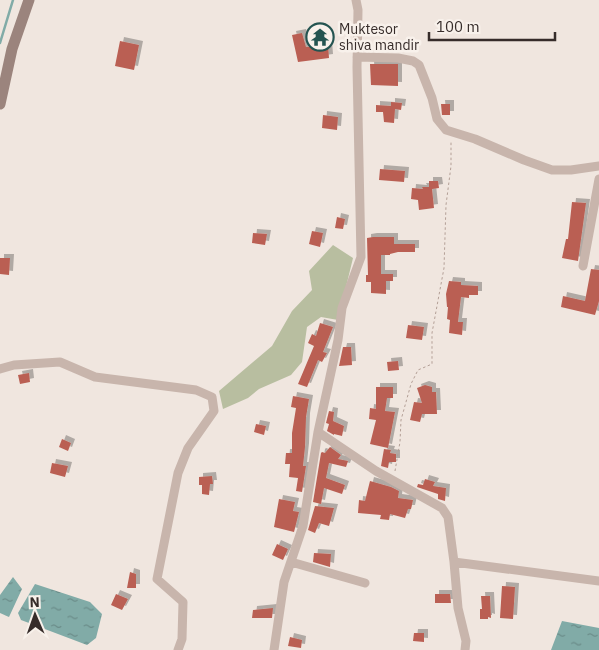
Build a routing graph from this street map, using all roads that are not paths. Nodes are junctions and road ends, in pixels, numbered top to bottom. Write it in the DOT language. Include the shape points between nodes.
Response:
graph roads {
  1 [pos="29,0"];
  2 [pos="356,0"];
  3 [pos="358,57"];
  4 [pos="0,104"];
  5 [pos="599,166"];
  6 [pos="599,179"];
  7 [pos="583,266"];
  8 [pos="0,369"];
  9 [pos="318,432"];
  10 [pos="291,562"];
  11 [pos="454,562"];
  12 [pos="599,581"];
  13 [pos="365,583"];
  14 [pos="178,650"];
  15 [pos="274,650"];
  16 [pos="465,650"];
  1 -- 4 [label="main road" via="12,49"];
  2 -- 3 [label="street"];
  3 -- 5 [label="street" via="398,58 419,65 437,119 446,130 552,170"];
  3 -- 9 [label="street" via="361,257 342,308"];
  6 -- 7 [label="street"];
  8 -- 14 [label="street" via="60,362 95,377 196,390 212,397 214,411 188,448 178,473 157,579 183,602 182,638"];
  9 -- 10 [label="street" via="303,526"];
  9 -- 11 [label="street" via="442,508 448,517"];
  10 -- 13 [label="street"];
  10 -- 15 [label="street" via="284,582"];
  11 -- 12 [label="street"];
  11 -- 16 [label="street"];
}
